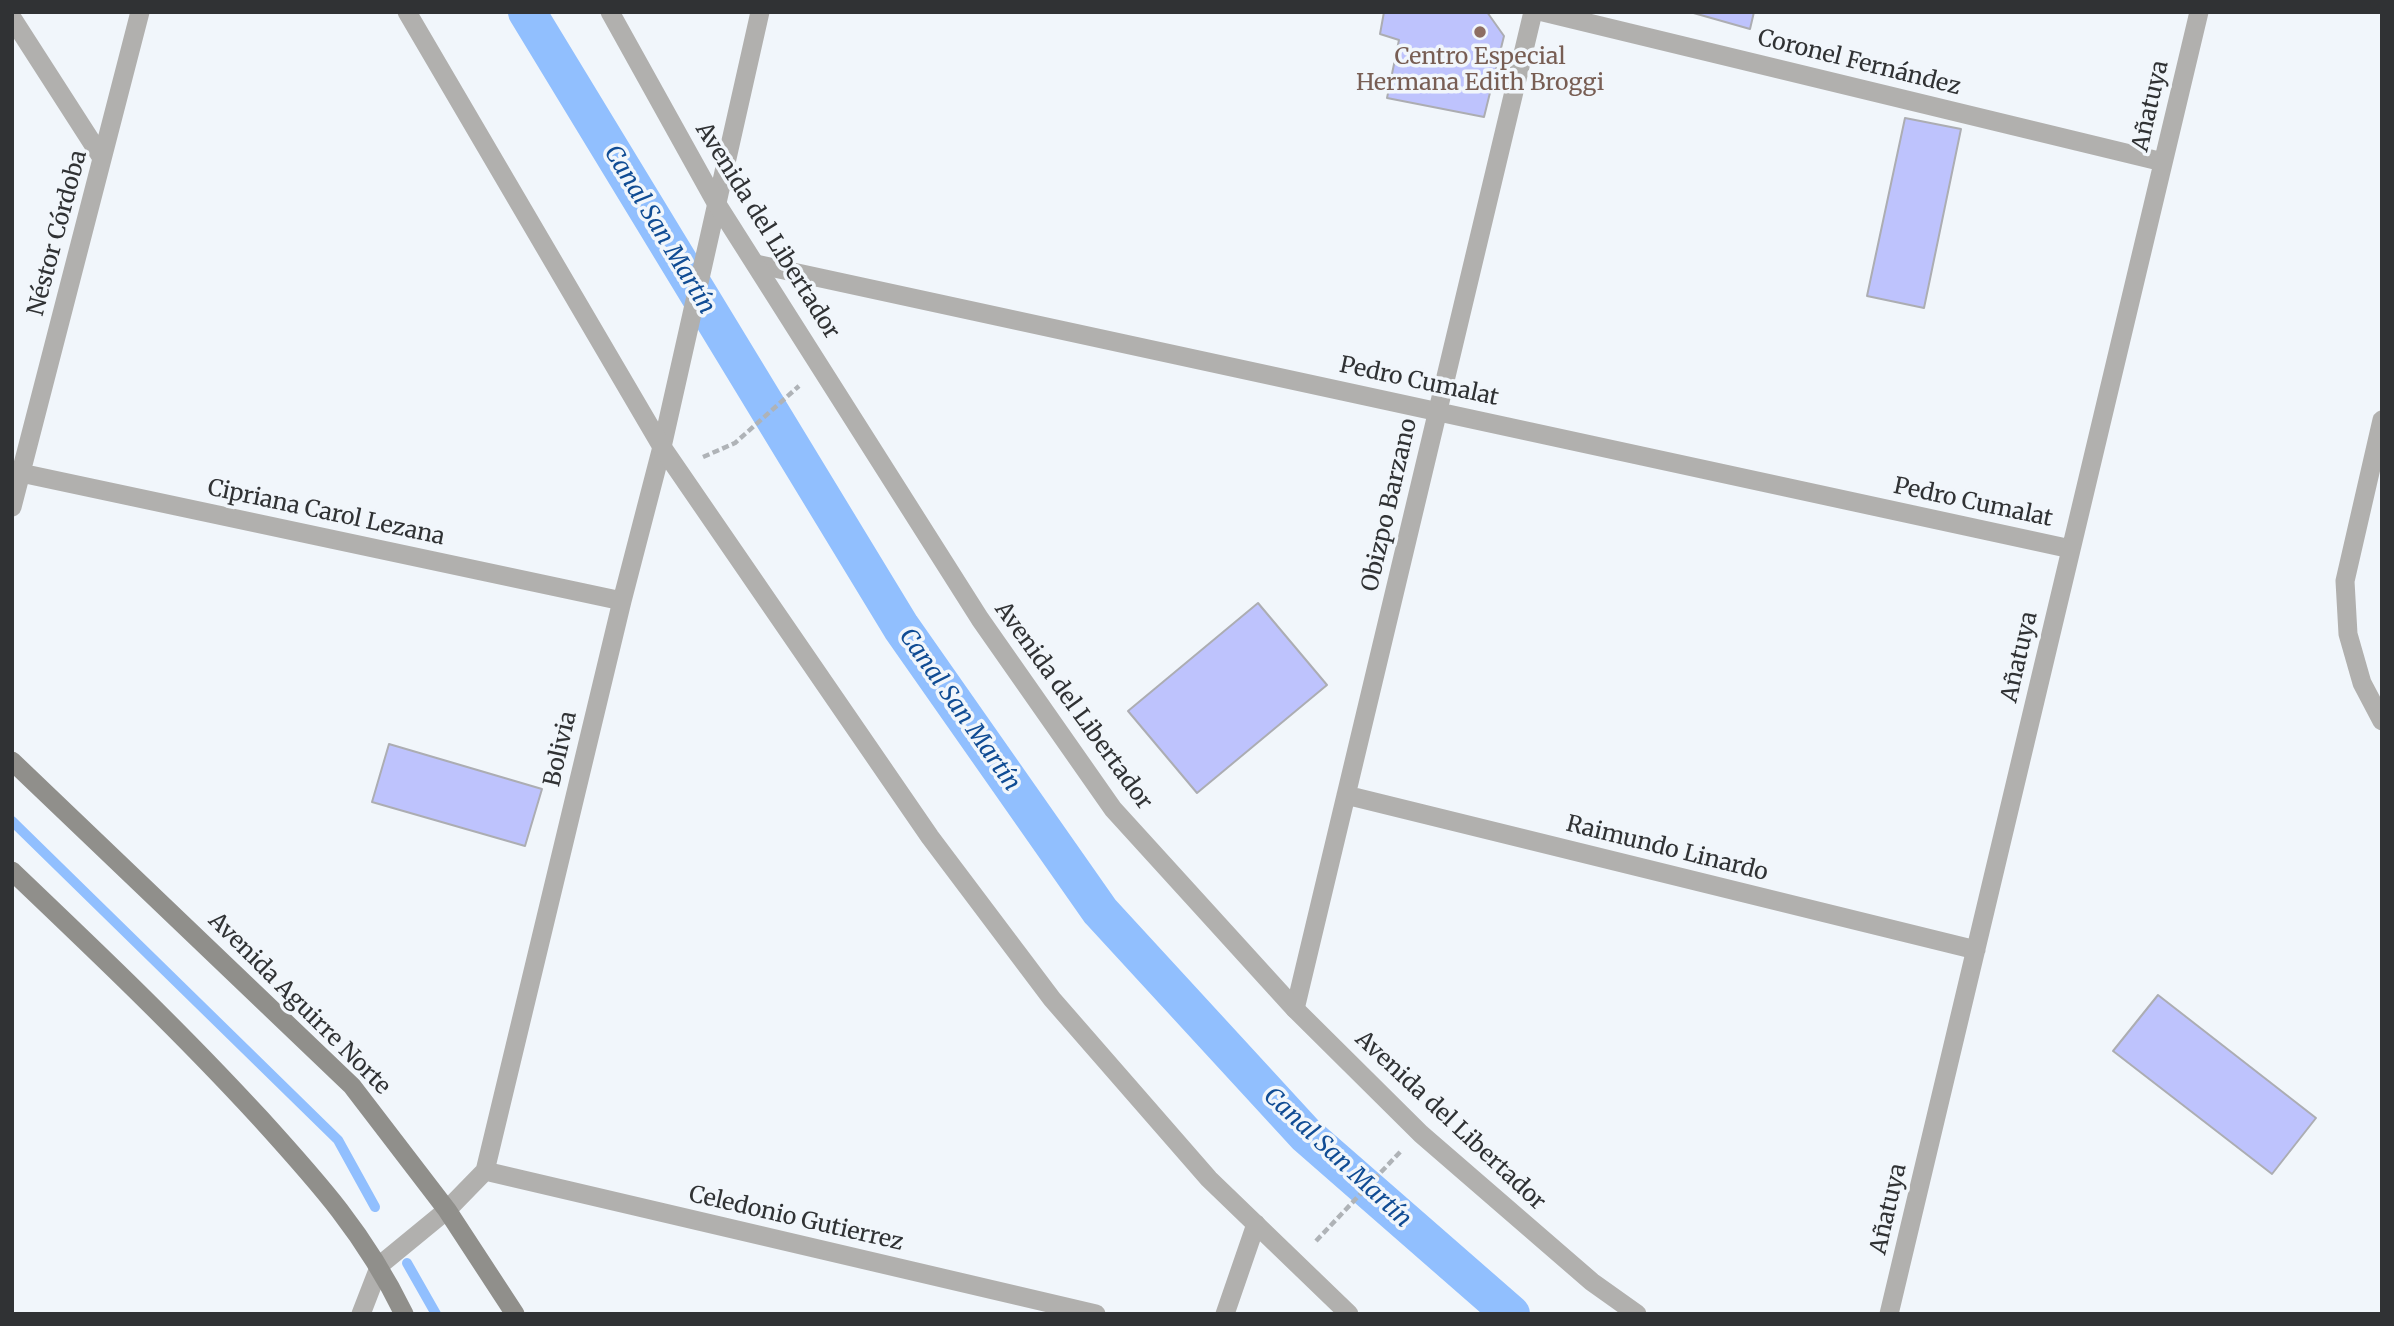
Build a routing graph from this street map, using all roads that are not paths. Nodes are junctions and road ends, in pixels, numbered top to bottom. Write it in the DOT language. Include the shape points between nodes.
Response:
graph roads {
  1 [pos="140,12"];
  2 [pos="407,12"];
  3 [pos="610,12"];
  4 [pos="760,12"];
  5 [pos="1533,12"];
  6 [pos="1543,12"];
  7 [pos="2199,12"];
  8 [pos="12,18"];
  9 [pos="103,158"];
  10 [pos="2163,162"];
  11 [pos="716,201"];
  12 [pos="756,264"];
  13 [pos="1438,412"];
  14 [pos="2382,420"];
  15 [pos="662,447"];
  16 [pos="21,473"];
  17 [pos="12,507"];
  18 [pos="2071,549"];
  19 [pos="622,601"];
  20 [pos="2382,721"];
  21 [pos="12,761"];
  22 [pos="1346,795"];
  23 [pos="12,871"];
  24 [pos="1976,950"];
  25 [pos="1295,1009"];
  26 [pos="485,1171"];
  27 [pos="447,1210"];
  28 [pos="1256,1224"];
  29 [pos="380,1265"];
  30 [pos="361,1314"];
  31 [pos="404,1314"];
  32 [pos="514,1314"];
  33 [pos="1096,1314"];
  34 [pos="1225,1314"];
  35 [pos="1349,1314"];
  36 [pos="1637,1314"];
  37 [pos="1889,1314"];
  1 -- 9 [label="street, Néstor Córdoba"];
  2 -- 15 [label="street"];
  3 -- 11 [label="street, Avenida del Libertador"];
  4 -- 11 [label="street, Bolivia"];
  5 -- 13 [label="street, Obizpo Barzano"];
  6 -- 10 [label="street, Coronel Fernández"];
  7 -- 10 [label="street, Añatuya"];
  8 -- 9 [label="street"];
  9 -- 16 [label="street, Néstor Córdoba"];
  10 -- 18 [label="street, Añatuya"];
  11 -- 12 [label="street, Avenida del Libertador"];
  11 -- 15 [label="street, Bolivia"];
  12 -- 13 [label="street, Pedro Cumalat"];
  12 -- 25 [label="street, Avenida del Libertador" via="980,619 1112,809"];
  13 -- 18 [label="street, Pedro Cumalat"];
  13 -- 22 [label="street, Obizpo Barzano"];
  14 -- 20 [label="street" via="2345,582 2348,634 2362,683"];
  15 -- 19 [label="street, Bolivia"];
  15 -- 28 [label="street" via="930,837 1044,988 1209,1179"];
  16 -- 17 [label="street, Néstor Córdoba"];
  16 -- 19 [label="street, Cipriana Carol Lezana"];
  18 -- 24 [label="street, Añatuya"];
  19 -- 26 [label="street, Bolivia"];
  21 -- 27 [label="main road, Avenida Aguirre Norte" via="352,1086"];
  22 -- 24 [label="street, Raimundo Linardo"];
  22 -- 25 [label="street, Obizpo Barzano"];
  23 -- 29 [label="main road" via="193,1044 330,1195"];
  24 -- 37 [label="street, Añatuya"];
  25 -- 36 [label="street, Avenida del Libertador" via="1421,1133 1592,1282"];
  26 -- 27 [label="street"];
  26 -- 33 [label="street, Celedonio Gutierrez"];
  27 -- 29 [label="street"];
  27 -- 32 [label="main road, Avenida Aguirre Norte"];
  28 -- 34 [label="street"];
  28 -- 35 [label="street"];
  29 -- 30 [label="street"];
  29 -- 31 [label="main road"];
}
